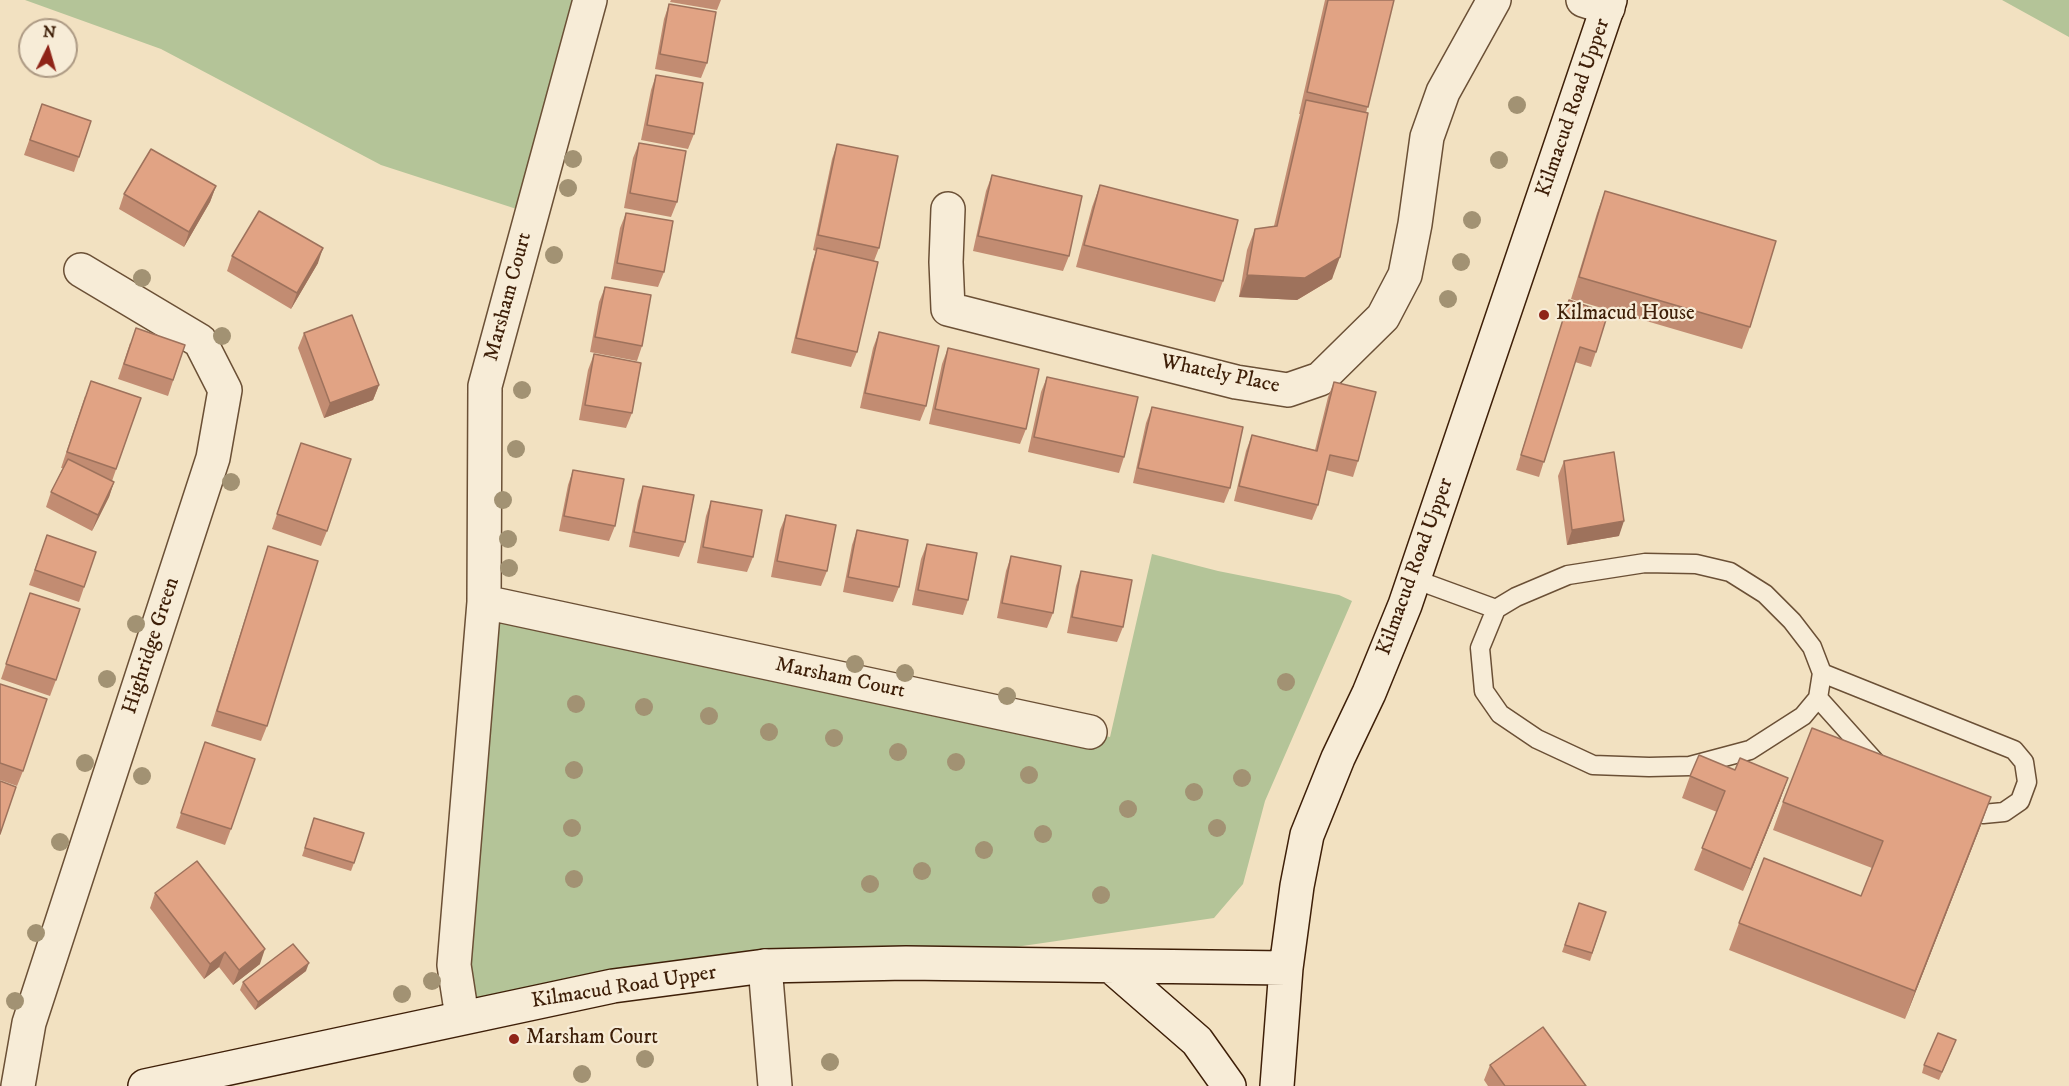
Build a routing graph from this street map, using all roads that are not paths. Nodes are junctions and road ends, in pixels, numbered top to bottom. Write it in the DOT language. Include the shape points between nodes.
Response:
graph roads {
  1 [pos="590,0"];
  2 [pos="1494,0"];
  3 [pos="1600,3"];
  4 [pos="948,209"];
  5 [pos="81,270"];
  6 [pos="1414,579"];
  7 [pos="484,602"];
  8 [pos="1496,609"];
  9 [pos="1822,673"];
  10 [pos="1818,698"];
  11 [pos="1090,732"];
  12 [pos="1890,778"];
  13 [pos="1941,798"];
  14 [pos="765,966"];
  15 [pos="1112,967"];
  16 [pos="1286,968"];
  17 [pos="462,1017"];
  18 [pos="18,1086"];
  19 [pos="145,1086"];
  20 [pos="775,1086"];
  21 [pos="1229,1086"];
  22 [pos="1277,1086"];
  1 -- 7 [label="street, Marsham Court" via="485,386"];
  2 -- 4 [label="street, Whately Place" via="1443,92 1427,137 1405,275 1383,317 1320,380 1288,390 1236,382 948,309"];
  3 -- 6 [label="street, Kilmacud Road Upper"];
  5 -- 18 [label="street, Highridge Green" via="200,341 225,390 213,458 29,1023"];
  6 -- 8 [label="lane"];
  6 -- 16 [label="street, Kilmacud Road Upper" via="1307,835"];
  7 -- 11 [label="street, Marsham Court"];
  7 -- 17 [label="street, Marsham Court" via="454,965"];
  8 -- 9 [label="lane" via="1568,575 1646,563 1696,564 1730,572 1765,594 1812,647"];
  8 -- 10 [label="lane" via="1480,648 1484,691 1500,714 1537,739 1593,765 1690,766 1750,750 1803,716"];
  9 -- 10 [label="lane"];
  9 -- 13 [label="lane" via="2014,750 2024,762 2027,782 2019,801 2004,813 1983,814"];
  10 -- 12 [label="lane"];
  14 -- 15 [label="street, Kilmacud Road Upper" via="906,963"];
  14 -- 17 [label="street, Kilmacud Road Upper" via="614,986"];
  14 -- 20 [label="street"];
  15 -- 16 [label="street, Kilmacud Road Upper"];
  15 -- 21 [label="street" via="1197,1041"];
  16 -- 22 [label="street"];
  17 -- 19 [label="street, Kilmacud Road Upper"];
}
